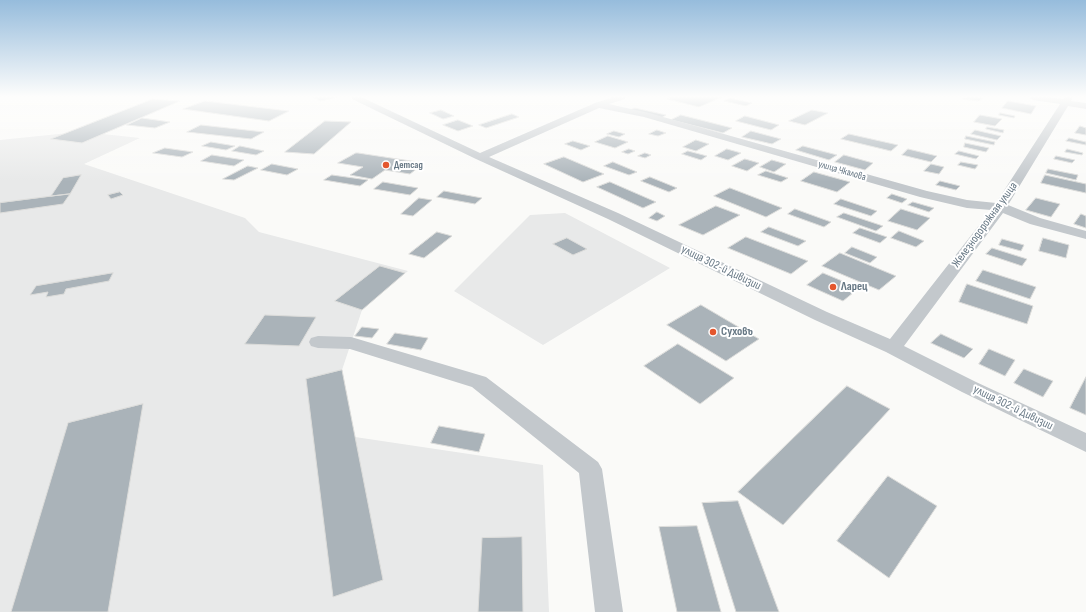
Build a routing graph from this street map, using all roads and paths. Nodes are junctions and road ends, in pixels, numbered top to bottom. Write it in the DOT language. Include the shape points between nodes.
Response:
graph roads {
  1 [pos="414,126"];
  2 [pos="551,126"];
  3 [pos="683,126"];
  4 [pos="1051,126"];
  5 [pos="480,157"];
  6 [pos="1000,207"];
  7 [pos="1086,235"];
  8 [pos="318,342"];
  9 [pos="893,348"];
  10 [pos="1086,443"];
  11 [pos="609,612"];
  1 -- 5 [label="street, улица 302-й Дивизии"];
  2 -- 5 [label="street"];
  3 -- 6 [label="street, улица Чкалова" via="924,194 967,204"];
  4 -- 6 [label="street, Железнодорожная улица"];
  5 -- 9 [label="street, улица 302-й Дивизии" via="613,216 814,313"];
  6 -- 7 [label="street, улица Чкалова" via="1035,221"];
  6 -- 9 [label="street, Железнодорожная улица"];
  8 -- 11 [label="street" via="351,343 479,382 590,469"];
  9 -- 10 [label="street, улица 302-й Дивизии"];
}
